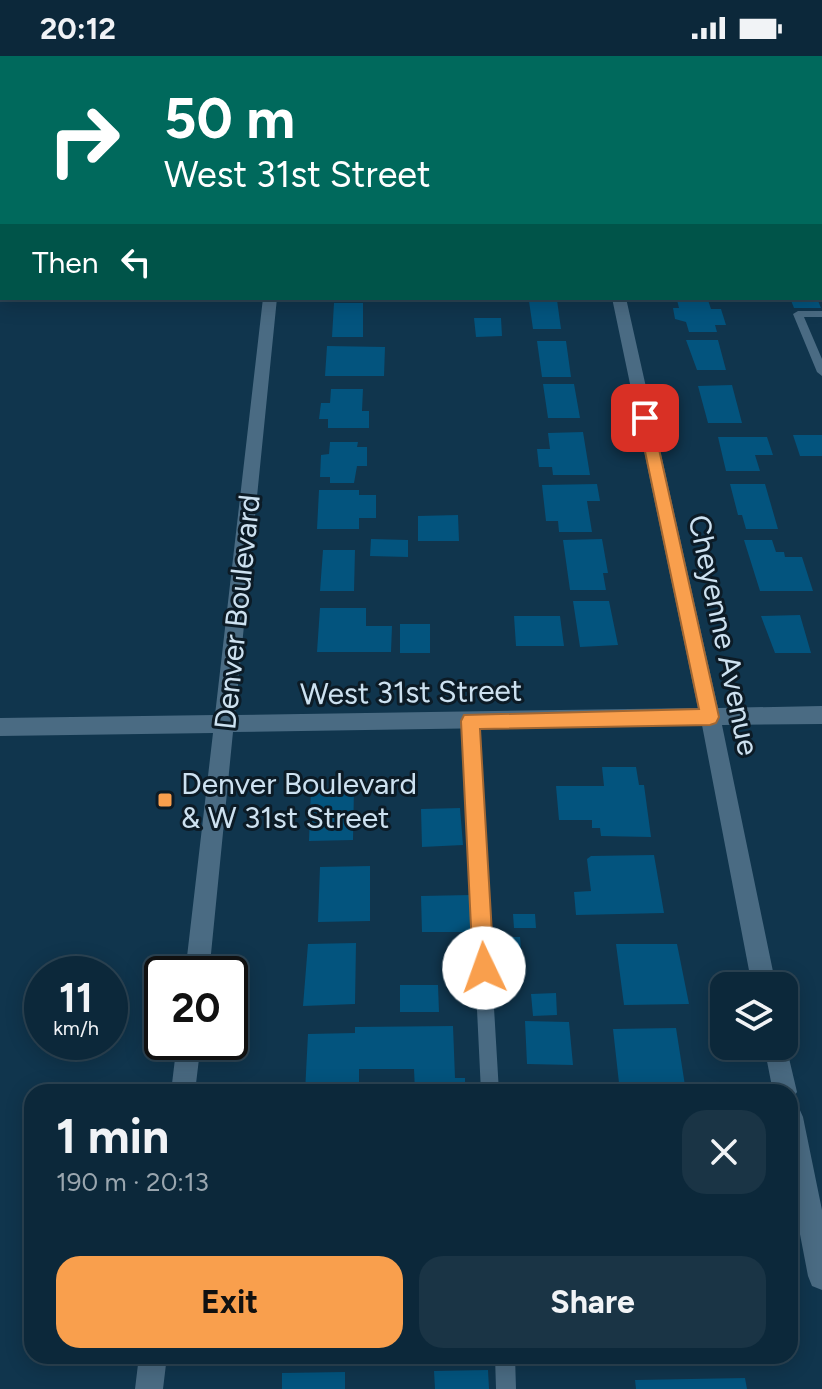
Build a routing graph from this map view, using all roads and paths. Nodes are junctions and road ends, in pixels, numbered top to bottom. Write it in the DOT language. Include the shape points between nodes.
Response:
graph roads {
  1 [pos="270,300"];
  2 [pos="619,300"];
  3 [pos="822,314"];
  4 [pos="822,372"];
  5 [pos="822,715"];
  6 [pos="710,717"];
  7 [pos="470,721"];
  8 [pos="225,725"];
  9 [pos="0,727"];
  10 [pos="199,956"];
  11 [pos="761,972"];
  12 [pos="187,1060"];
  13 [pos="779,1060"];
  14 [pos="184,1084"];
  15 [pos="490,1084"];
  16 [pos="783,1084"];
  17 [pos="798,1157"];
  18 [pos="822,1276"];
  19 [pos="152,1364"];
  20 [pos="505,1364"];
  21 [pos="149,1389"];
  22 [pos="506,1389"];
  1 -- 8 [label="street, Denver Boulevard"];
  2 -- 6 [label="street, Cheyenne Avenue"];
  3 -- 4 [label="lane" via="798,314"];
  5 -- 6 [label="street, West 31st Street"];
  6 -- 7 [label="street, West 31st Street"];
  6 -- 11 [label="street, Cheyenne Avenue"];
  7 -- 8 [label="street, West 31st Street"];
  7 -- 15 [label="lane"];
  8 -- 9 [label="street, West 31st Street"];
  8 -- 10 [label="street, Denver Boulevard"];
  12 -- 14 [label="street"];
  13 -- 16 [label="street"];
  17 -- 18 [label="street"];
  19 -- 21 [label="street"];
  20 -- 22 [label="lane"];
}
